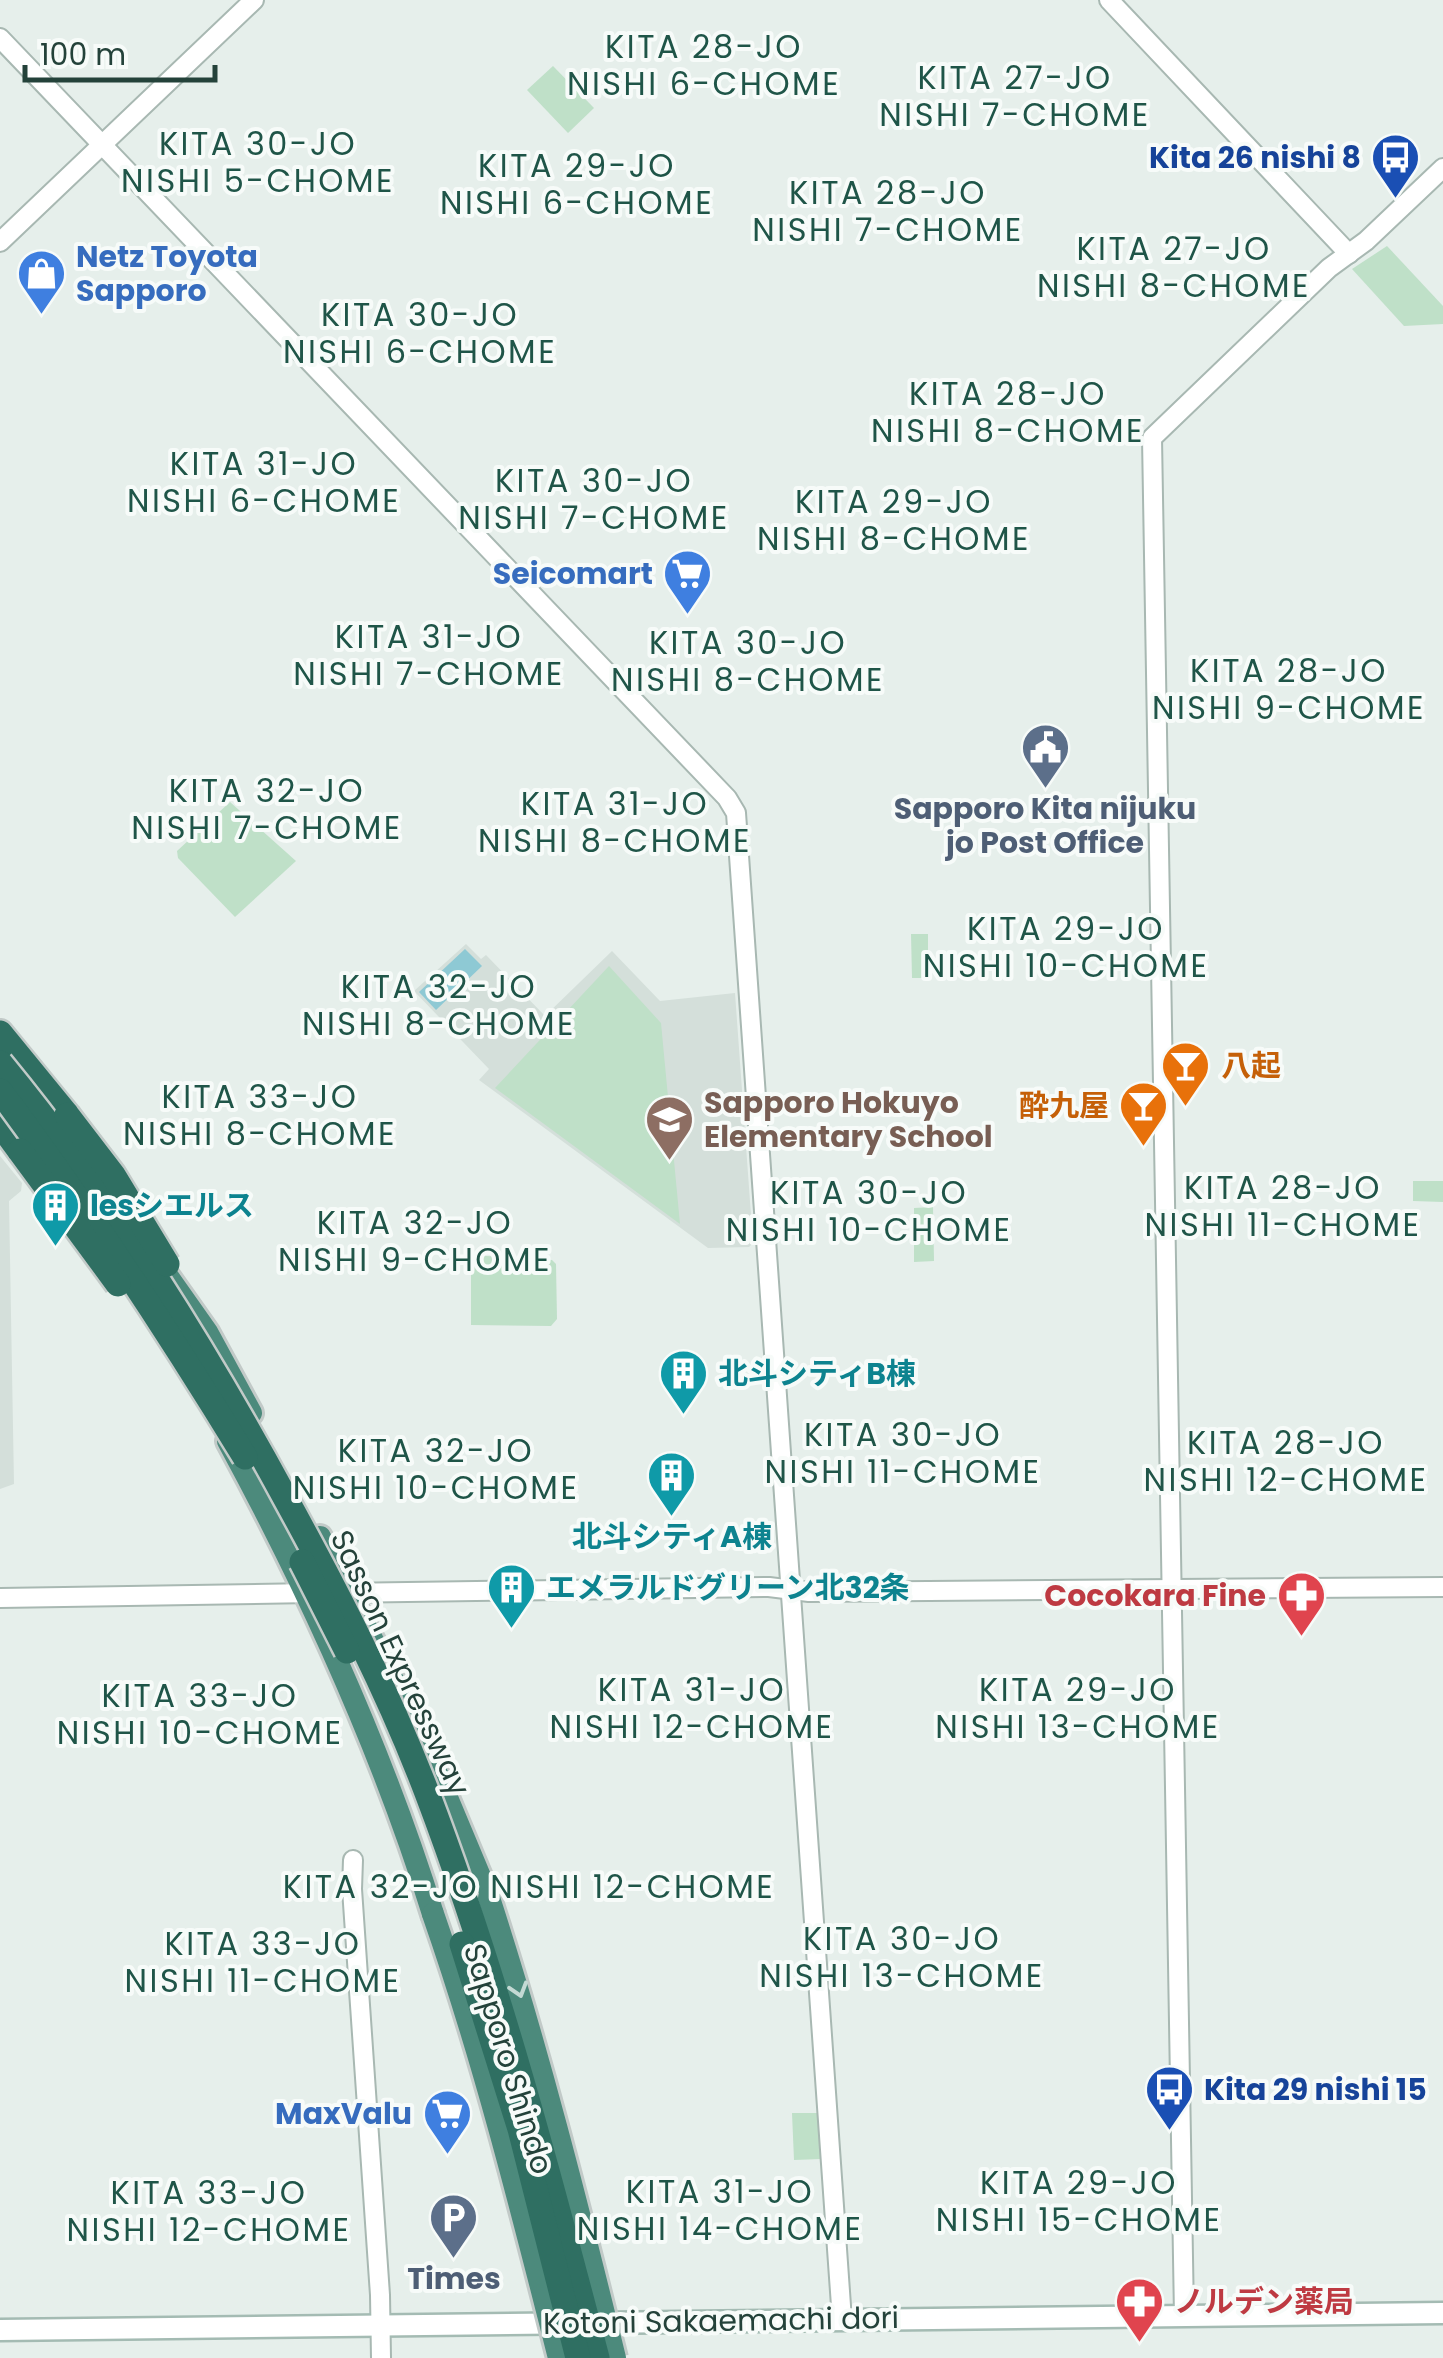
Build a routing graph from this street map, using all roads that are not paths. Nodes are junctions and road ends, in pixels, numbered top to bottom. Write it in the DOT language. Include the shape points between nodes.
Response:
graph roads {
  1 [pos="254,0"];
  2 [pos="1109,0"];
  3 [pos="0,38"];
  4 [pos="103,144"];
  5 [pos="1443,168"];
  6 [pos="0,242"];
  7 [pos="1349,254"];
  8 [pos="0,1033"];
  9 [pos="0,1060"];
  10 [pos="0,1092"];
  11 [pos="0,1106"];
  12 [pos="0,1124"];
  13 [pos="238,1410"];
  14 [pos="261,1483"];
  15 [pos="1443,1587"];
  16 [pos="1172,1589"];
  17 [pos="792,1590"];
  18 [pos="306,1593"];
  19 [pos="350,1593"];
  20 [pos="0,1598"];
  21 [pos="353,1860"];
  22 [pos="1443,2313"];
  23 [pos="1184,2316"];
  24 [pos="842,2320"];
  25 [pos="382,2326"];
  26 [pos="0,2330"];
  27 [pos="380,2358"];
  28 [pos="559,2358"];
  29 [pos="578,2358"];
  30 [pos="598,2358"];
  31 [pos="615,2358"];
  1 -- 4 [label="street"];
  2 -- 7 [label="street"];
  3 -- 4 [label="street"];
  4 -- 6 [label="street"];
  4 -- 17 [label="street" via="736,813"];
  5 -- 7 [label="street"];
  7 -- 16 [label="street" via="1152,438"];
  8 -- 13 [label="highway, bridge" via="113,1176 185,1295"];
  9 -- 13 [label="highway, Sasson Expressway, bridge" via="117,1218"];
  9 -- 19 [label="highway, Sapporo Shindo" via="80,1154 207,1332"];
  10 -- 14 [label="highway, Sasson Expressway, bridge" via="100,1229"];
  11 -- 18 [label="highway, Sapporo Shindo" via="217,1424"];
  12 -- 14 [label="highway, bridge"];
  13 -- 30 [label="highway, Sasson Expressway, bridge" via="343,1604 426,1790 500,2000"];
  14 -- 29 [label="highway, Sasson Expressway, bridge" via="350,1656 424,1827 520,2129"];
  15 -- 16 [label="street"];
  16 -- 17 [label="street"];
  16 -- 23 [label="street"];
  17 -- 19 [label="street"];
  17 -- 24 [label="street"];
  18 -- 19 [label="street"];
  18 -- 20 [label="street"];
  18 -- 28 [label="highway, Sapporo Shindo, bridge" via="382,1767 464,2004"];
  19 -- 31 [label="highway, Sapporo Shindo, one-way, bridge" via="420,1732 489,1898 557,2124"];
  21 -- 25 [label="street"];
  22 -- 23 [label="main road, Kotoni Sakaemachi dori"];
  23 -- 24 [label="main road, Kotoni Sakaemachi dori"];
  24 -- 25 [label="main road, Kotoni Sakaemachi dori"];
  25 -- 26 [label="main road, Kotoni Sakaemachi dori"];
  25 -- 27 [label="street"];
}
